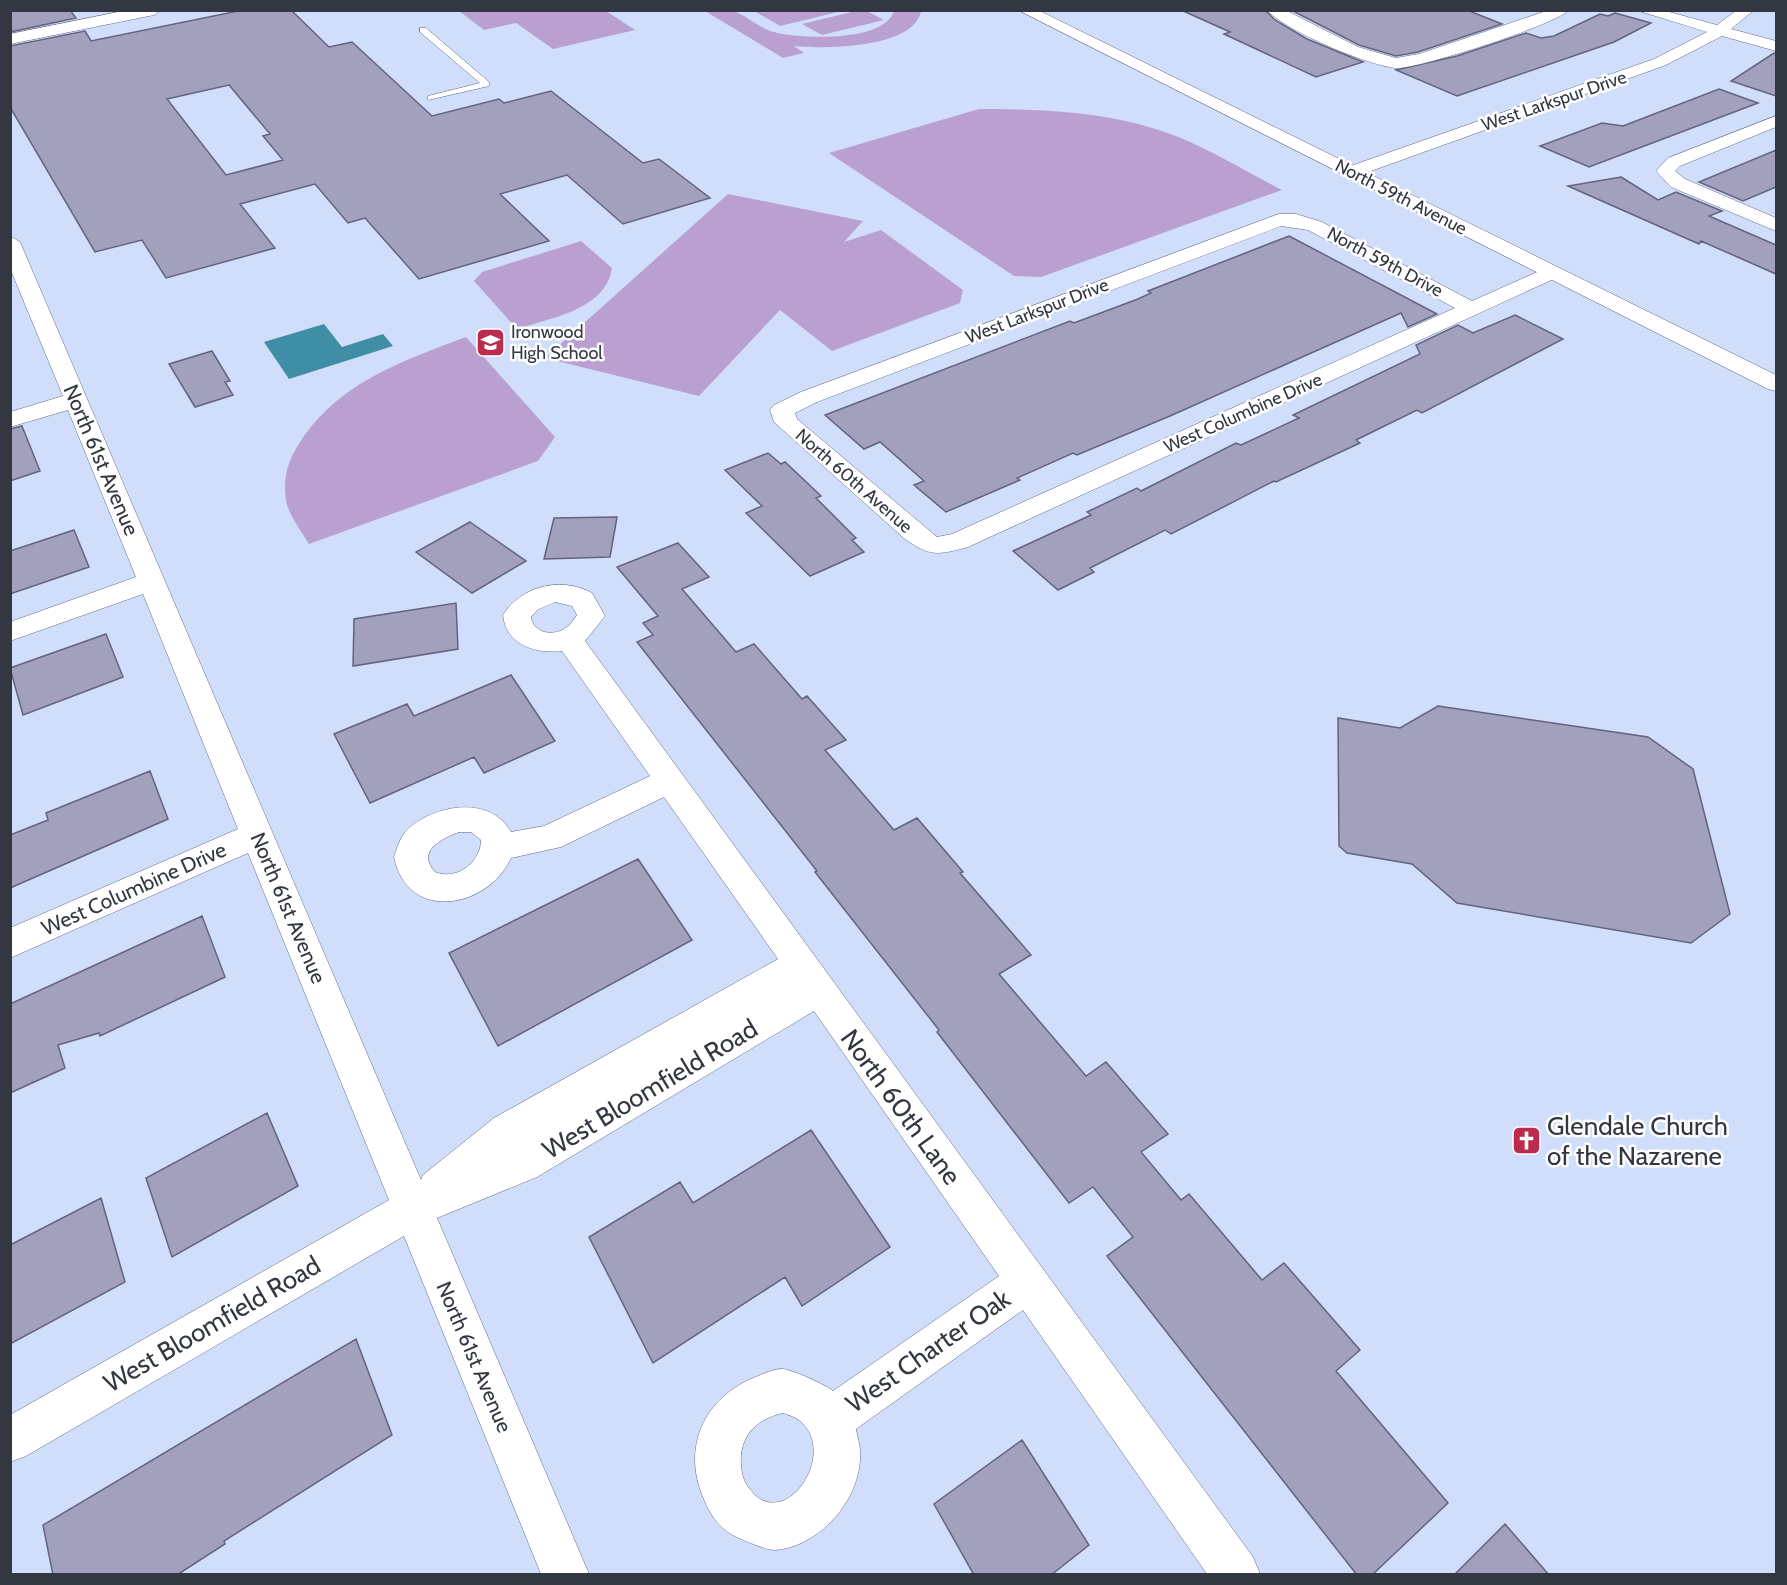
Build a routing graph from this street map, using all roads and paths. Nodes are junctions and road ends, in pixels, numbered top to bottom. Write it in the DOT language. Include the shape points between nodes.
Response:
graph roads {
  1 [pos="154,10"];
  2 [pos="1059,10"];
  3 [pos="1274,10"];
  4 [pos="1562,10"];
  5 [pos="1643,10"];
  6 [pos="1747,10"];
  7 [pos="1025,11"];
  8 [pos="1515,14"];
  9 [pos="1078,20"];
  10 [pos="1535,21"];
  11 [pos="423,30"];
  12 [pos="1721,31"];
  13 [pos="10,39"];
  14 [pos="1776,45"];
  15 [pos="431,98"];
  16 [pos="1776,122"];
  17 [pos="1374,164"];
  18 [pos="1351,172"];
  19 [pos="1296,220"];
  20 [pos="1776,225"];
  21 [pos="13,256"];
  22 [pos="1576,261"];
  23 [pos="1551,273"];
  24 [pos="1472,309"];
  25 [pos="1776,384"];
  26 [pos="75,400"];
  27 [pos="782,410"];
  28 [pos="10,420"];
  29 [pos="933,546"];
  30 [pos="152,581"];
  31 [pos="10,632"];
  32 [pos="568,638"];
  33 [pos="669,781"];
  34 [pos="258,834"];
  35 [pos="498,848"];
  36 [pos="10,944"];
  37 [pos="808,977"];
  38 [pos="413,1208"];
  39 [pos="1027,1282"];
  40 [pos="830,1420"];
  41 [pos="10,1440"];
  42 [pos="565,1575"];
  43 [pos="1236,1575"];
  1 -- 13 [label="main road"];
  2 -- 9 [label="main road, North 59th Avenue"];
  3 -- 10 [label="street" via="1304,28 1378,60 1394,63 1413,61"];
  4 -- 10 [label="street"];
  5 -- 12 [label="street"];
  6 -- 12 [label="street, West Larkspur Drive"];
  7 -- 9 [label="main road"];
  7 -- 18 [label="main road, North 59th Avenue"];
  8 -- 10 [label="street"];
  9 -- 17 [label="main road, North 59th Avenue"];
  11 -- 15 [label="lane" via="486,84"];
  12 -- 14 [label="street"];
  12 -- 17 [label="street, West Larkspur Drive" via="1632,73"];
  16 -- 20 [label="street" via="1674,162 1665,171 1678,183"];
  17 -- 18 [label="street, West Larkspur Drive"];
  17 -- 22 [label="main road, North 59th Avenue"];
  18 -- 23 [label="main road, North 59th Avenue"];
  19 -- 24 [label="street, North 59th Drive" via="1315,226"];
  19 -- 27 [label="street, West Larkspur Drive" via="1279,220"];
  21 -- 26 [label="street, North 61st Avenue"];
  23 -- 24 [label="street, West Columbine Drive"];
  23 -- 25 [label="main road, North 59th Avenue"];
  24 -- 29 [label="street, West Columbine Drive" via="959,542"];
  26 -- 28 [label="street"];
  26 -- 30 [label="street, North 61st Avenue"];
  27 -- 29 [label="street, North 60th Avenue" via="786,422"];
  30 -- 31 [label="street"];
  30 -- 34 [label="street, North 61st Avenue"];
  32 -- 33 [label="street, North 60th Lane"];
  33 -- 35 [label="street" via="550,838"];
  33 -- 37 [label="street, North 60th Lane"];
  34 -- 36 [label="street, West Columbine Drive"];
  34 -- 38 [label="street, North 61st Avenue"];
  37 -- 38 [label="street, West Bloomfield Road" via="523,1164"];
  37 -- 39 [label="street, North 60th Lane"];
  38 -- 41 [label="street, West Bloomfield Road"];
  38 -- 42 [label="street, North 61st Avenue"];
  39 -- 40 [label="street, West Charter Oak"];
  39 -- 43 [label="street, North 60th Lane"];
}
